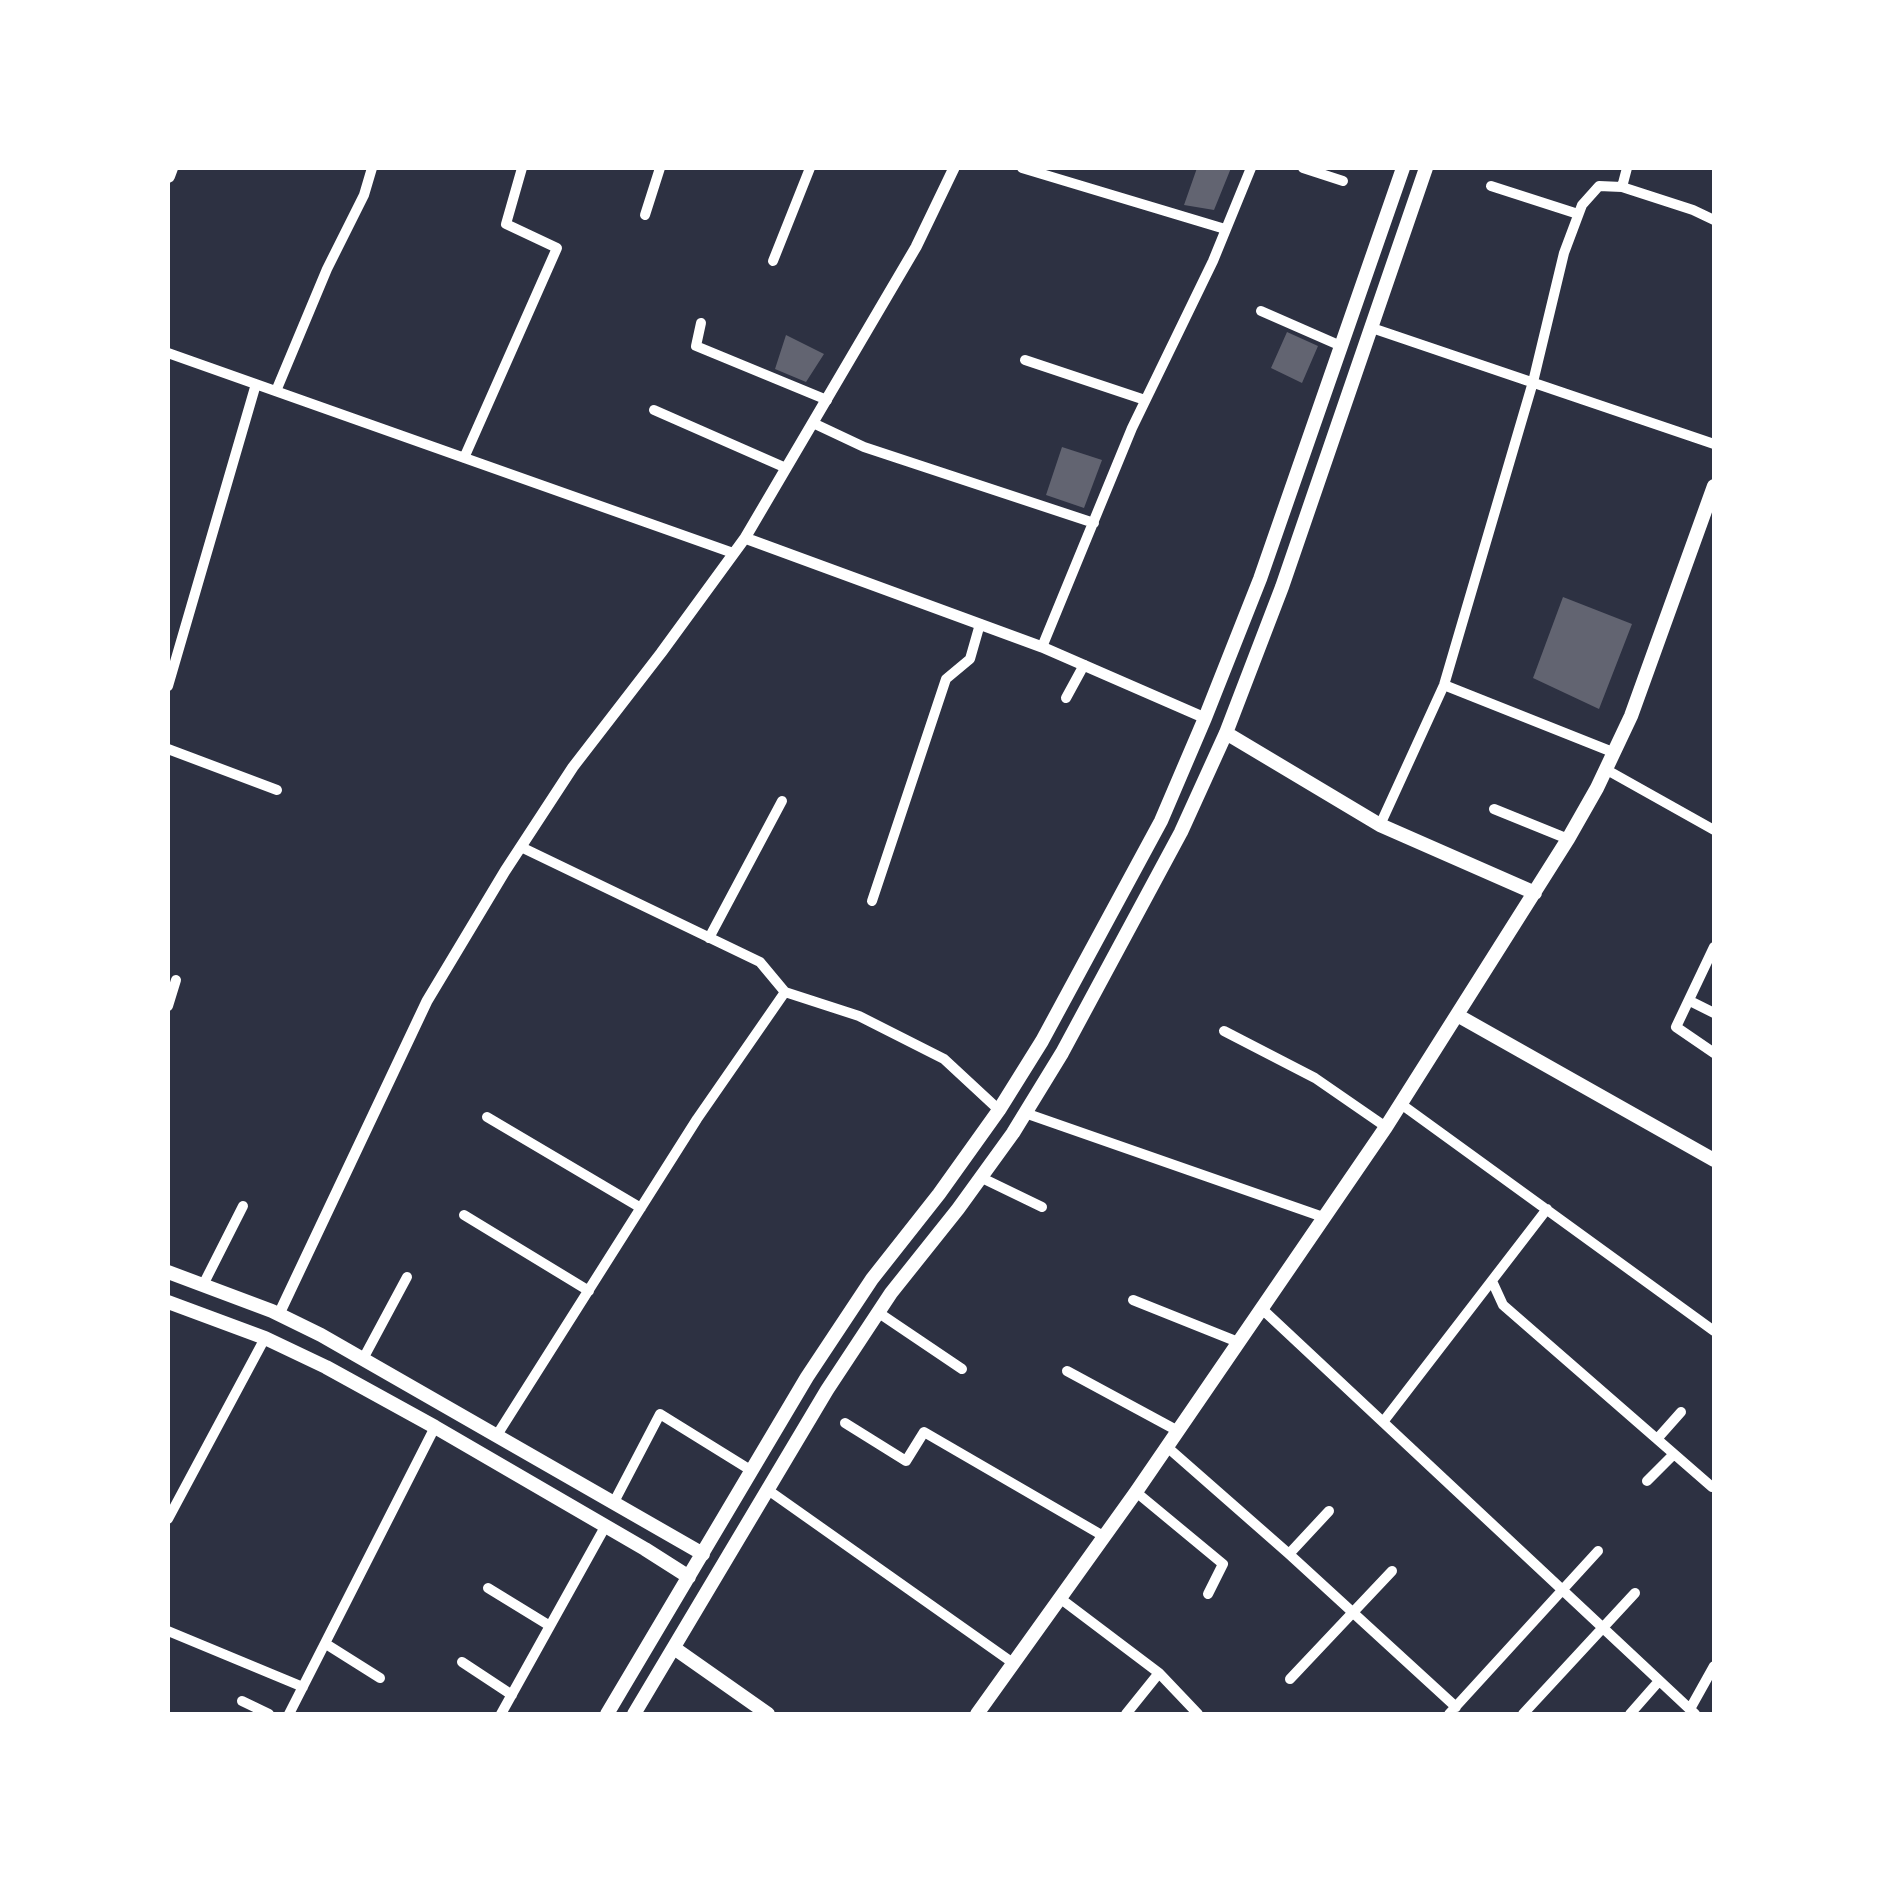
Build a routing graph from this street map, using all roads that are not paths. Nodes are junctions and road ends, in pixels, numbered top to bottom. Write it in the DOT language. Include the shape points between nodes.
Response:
graph roads {
  1 [pos="172,168"];
  2 [pos="372,168"];
  3 [pos="522,168"];
  4 [pos="660,168"];
  5 [pos="810,168"];
  6 [pos="954,168"];
  7 [pos="1022,168"];
  8 [pos="1251,168"];
  9 [pos="1304,168"];
  10 [pos="1403,168"];
  11 [pos="1426,168"];
  12 [pos="1626,168"];
  13 [pos="168,176"];
  14 [pos="1343,181"];
  15 [pos="1491,186"];
  16 [pos="1622,186"];
  17 [pos="644,214"];
  18 [pos="1578,214"];
  19 [pos="1714,220"];
  20 [pos="1225,229"];
  21 [pos="773,260"];
  22 [pos="1262,311"];
  23 [pos="701,323"];
  24 [pos="1372,328"];
  25 [pos="1341,346"];
  26 [pos="168,353"];
  27 [pos="1025,360"];
  28 [pos="1533,382"];
  29 [pos="256,384"];
  30 [pos="276,391"];
  31 [pos="827,400"];
  32 [pos="1145,400"];
  33 [pos="654,410"];
  34 [pos="813,422"];
  35 [pos="1714,444"];
  36 [pos="464,458"];
  37 [pos="786,468"];
  38 [pos="1714,486"];
  39 [pos="1711,505"];
  40 [pos="1094,523"];
  41 [pos="744,538"];
  42 [pos="1272,543"];
  43 [pos="1295,550"];
  44 [pos="733,554"];
  45 [pos="980,624"];
  46 [pos="1042,647"];
  47 [pos="1084,665"];
  48 [pos="1444,685"];
  49 [pos="168,686"];
  50 [pos="1066,698"];
  51 [pos="1206,718"];
  52 [pos="1226,733"];
  53 [pos="168,749"];
  54 [pos="1615,754"];
  55 [pos="1606,770"];
  56 [pos="277,790"];
  57 [pos="782,801"];
  58 [pos="1494,809"];
  59 [pos="1380,825"];
  60 [pos="1714,830"];
  61 [pos="1568,839"];
  62 [pos="520,846"];
  63 [pos="1535,894"];
  64 [pos="872,901"];
  65 [pos="709,938"];
  66 [pos="1714,947"];
  67 [pos="176,980"];
  68 [pos="785,992"];
  69 [pos="1690,1001"];
  70 [pos="168,1006"];
  71 [pos="1714,1013"];
  72 [pos="1457,1015"];
  73 [pos="1224,1031"];
  74 [pos="1714,1053"];
  75 [pos="1401,1104"];
  76 [pos="1000,1110"];
  77 [pos="1025,1113"];
  78 [pos="487,1117"];
  79 [pos="1386,1127"];
  80 [pos="1714,1160"];
  81 [pos="980,1178"];
  82 [pos="939,1194"];
  83 [pos="243,1206"];
  84 [pos="1042,1207"];
  85 [pos="641,1208"];
  86 [pos="958,1208"];
  87 [pos="1547,1209"];
  88 [pos="464,1215"];
  89 [pos="1323,1218"];
  90 [pos="168,1272"];
  91 [pos="407,1278"];
  92 [pos="1492,1280"];
  93 [pos="203,1285"];
  94 [pos="589,1290"];
  95 [pos="1133,1300"];
  96 [pos="168,1302"];
  97 [pos="1261,1308"];
  98 [pos="878,1312"];
  99 [pos="279,1314"];
  100 [pos="1714,1331"];
  101 [pos="266,1338"];
  102 [pos="1238,1342"];
  103 [pos="362,1358"];
  104 [pos="962,1369"];
  105 [pos="1067,1371"];
  106 [pos="1681,1412"];
  107 [pos="1383,1422"];
  108 [pos="845,1423"];
  109 [pos="436,1427"];
  110 [pos="1178,1431"];
  111 [pos="497,1435"];
  112 [pos="1657,1439"];
  113 [pos="1166,1446"];
  114 [pos="1674,1454"];
  115 [pos="752,1470"];
  116 [pos="1647,1482"];
  117 [pos="1712,1487"];
  118 [pos="768,1490"];
  119 [pos="1136,1492"];
  120 [pos="614,1502"];
  121 [pos="1330,1511"];
  122 [pos="168,1519"];
  123 [pos="604,1527"];
  124 [pos="658,1528"];
  125 [pos="1104,1537"];
  126 [pos="645,1549"];
  127 [pos="1598,1551"];
  128 [pos="703,1554"];
  129 [pos="1289,1554"];
  130 [pos="1392,1571"];
  131 [pos="689,1577"];
  132 [pos="488,1588"];
  133 [pos="1562,1590"];
  134 [pos="1635,1593"];
  135 [pos="1208,1594"];
  136 [pos="1061,1599"];
  137 [pos="1354,1613"];
  138 [pos="550,1626"];
  139 [pos="1604,1629"];
  140 [pos="168,1631"];
  141 [pos="326,1644"];
  142 [pos="674,1648"];
  143 [pos="462,1662"];
  144 [pos="1013,1664"];
  145 [pos="1714,1666"];
  146 [pos="1159,1673"];
  147 [pos="380,1678"];
  148 [pos="1290,1679"];
  149 [pos="1659,1681"];
  150 [pos="304,1687"];
  151 [pos="512,1695"];
  152 [pos="242,1701"];
  153 [pos="1452,1711"];
  154 [pos="1692,1712"];
  155 [pos="269,1714"];
  156 [pos="288,1714"];
  157 [pos="501,1714"];
  158 [pos="607,1714"];
  159 [pos="634,1714"];
  160 [pos="767,1714"];
  161 [pos="977,1714"];
  162 [pos="1126,1714"];
  163 [pos="1198,1714"];
  164 [pos="1524,1714"];
  165 [pos="1630,1714"];
  1 -- 13 [label="main road"];
  2 -- 30 [label="street"];
  3 -- 36 [label="street" via="506,224 556,248"];
  4 -- 17 [label="street"];
  5 -- 21 [label="street"];
  6 -- 31 [label="street" via="916,248"];
  7 -- 20 [label="street"];
  8 -- 20 [label="street"];
  9 -- 14 [label="street"];
  10 -- 25 [label="main road"];
  11 -- 24 [label="main road"];
  12 -- 16 [label="street"];
  15 -- 18 [label="street"];
  16 -- 18 [label="street" via="1599,186"];
  16 -- 19 [label="street"];
  18 -- 28 [label="street"];
  20 -- 32 [label="street"];
  22 -- 25 [label="street"];
  23 -- 31 [label="street" via="696,346"];
  24 -- 28 [label="street"];
  24 -- 43 [label="main road"];
  25 -- 42 [label="main road"];
  26 -- 29 [label="street"];
  27 -- 32 [label="street"];
  28 -- 35 [label="street"];
  28 -- 48 [label="street"];
  29 -- 30 [label="street"];
  29 -- 49 [label="street"];
  30 -- 36 [label="street"];
  31 -- 34 [label="street"];
  32 -- 40 [label="street"];
  33 -- 37 [label="street"];
  34 -- 37 [label="street"];
  34 -- 40 [label="street" via="864,447"];
  36 -- 44 [label="street"];
  37 -- 41 [label="street"];
  38 -- 39 [label="main road"];
  39 -- 54 [label="main road"];
  40 -- 46 [label="street"];
  41 -- 44 [label="street"];
  41 -- 45 [label="street"];
  42 -- 43 [label="main road"];
  42 -- 51 [label="main road"];
  43 -- 52 [label="main road"];
  44 -- 62 [label="street"];
  45 -- 46 [label="street"];
  45 -- 64 [label="street" via="970,659 946,680"];
  46 -- 47 [label="street"];
  47 -- 50 [label="street"];
  47 -- 51 [label="street"];
  48 -- 54 [label="street"];
  48 -- 59 [label="street"];
  51 -- 76 [label="main road" via="1161,821"];
  52 -- 59 [label="main road"];
  52 -- 77 [label="main road" via="1172,849"];
  53 -- 56 [label="street"];
  54 -- 55 [label="main road"];
  55 -- 60 [label="street"];
  55 -- 61 [label="main road"];
  57 -- 65 [label="street"];
  58 -- 61 [label="street"];
  59 -- 63 [label="main road"];
  61 -- 63 [label="main road"];
  62 -- 65 [label="street"];
  62 -- 99 [label="street" via="427,1001"];
  63 -- 72 [label="main road"];
  65 -- 68 [label="street" via="760,962"];
  66 -- 69 [label="street"];
  67 -- 70 [label="street"];
  68 -- 76 [label="street" via="860,1016 944,1059"];
  68 -- 85 [label="street"];
  69 -- 71 [label="street"];
  69 -- 74 [label="street" via="1676,1027"];
  72 -- 75 [label="main road"];
  72 -- 80 [label="main road"];
  73 -- 79 [label="street" via="1315,1078"];
  75 -- 79 [label="main road"];
  75 -- 87 [label="street"];
  76 -- 82 [label="main road"];
  77 -- 81 [label="main road"];
  77 -- 89 [label="street"];
  78 -- 85 [label="street"];
  79 -- 89 [label="main road"];
  81 -- 84 [label="street"];
  81 -- 86 [label="main road"];
  82 -- 86 [label="main road"];
  82 -- 115 [label="main road" via="807,1377"];
  83 -- 93 [label="street"];
  85 -- 94 [label="street"];
  86 -- 98 [label="main road"];
  87 -- 92 [label="street"];
  87 -- 100 [label="street"];
  88 -- 94 [label="street"];
  89 -- 97 [label="main road"];
  90 -- 93 [label="main road"];
  91 -- 103 [label="street"];
  92 -- 107 [label="street"];
  92 -- 112 [label="street" via="1503,1305"];
  93 -- 99 [label="main road"];
  94 -- 111 [label="street"];
  95 -- 102 [label="street"];
  96 -- 101 [label="main road"];
  97 -- 102 [label="main road"];
  97 -- 107 [label="street"];
  98 -- 104 [label="street"];
  98 -- 118 [label="main road"];
  99 -- 101 [label="main road"];
  99 -- 103 [label="main road"];
  101 -- 109 [label="main road"];
  101 -- 122 [label="street"];
  102 -- 110 [label="main road"];
  103 -- 111 [label="main road"];
  105 -- 110 [label="street"];
  106 -- 112 [label="street"];
  107 -- 133 [label="street"];
  108 -- 125 [label="street" via="906,1461 924,1432"];
  109 -- 123 [label="main road"];
  109 -- 141 [label="street"];
  110 -- 113 [label="main road"];
  111 -- 120 [label="main road"];
  112 -- 114 [label="street"];
  113 -- 119 [label="main road"];
  113 -- 129 [label="street"];
  114 -- 116 [label="street"];
  114 -- 117 [label="street"];
  115 -- 120 [label="street" via="660,1414"];
  115 -- 128 [label="main road"];
  118 -- 142 [label="main road"];
  118 -- 144 [label="street"];
  119 -- 125 [label="main road"];
  119 -- 135 [label="street" via="1223,1564"];
  120 -- 124 [label="main road"];
  121 -- 129 [label="street"];
  123 -- 126 [label="main road"];
  123 -- 138 [label="street"];
  124 -- 126 [label="main road"];
  124 -- 128 [label="main road"];
  125 -- 136 [label="main road"];
  126 -- 131 [label="main road"];
  127 -- 133 [label="street"];
  128 -- 131 [label="main road"];
  129 -- 137 [label="street"];
  130 -- 137 [label="street"];
  131 -- 158 [label="main road"];
  132 -- 138 [label="street"];
  133 -- 139 [label="street"];
  133 -- 153 [label="street"];
  134 -- 139 [label="street"];
  136 -- 144 [label="main road"];
  136 -- 146 [label="street"];
  137 -- 148 [label="street"];
  137 -- 153 [label="street"];
  138 -- 151 [label="street"];
  139 -- 149 [label="street"];
  139 -- 164 [label="street"];
  140 -- 150 [label="street"];
  141 -- 147 [label="street"];
  141 -- 150 [label="street"];
  142 -- 159 [label="main road"];
  142 -- 160 [label="main road"];
  143 -- 151 [label="street"];
  144 -- 161 [label="main road"];
  145 -- 154 [label="street"];
  146 -- 162 [label="street"];
  146 -- 163 [label="street"];
  149 -- 154 [label="street"];
  149 -- 165 [label="street"];
  150 -- 156 [label="street"];
  151 -- 157 [label="street"];
  152 -- 155 [label="street"];
}
